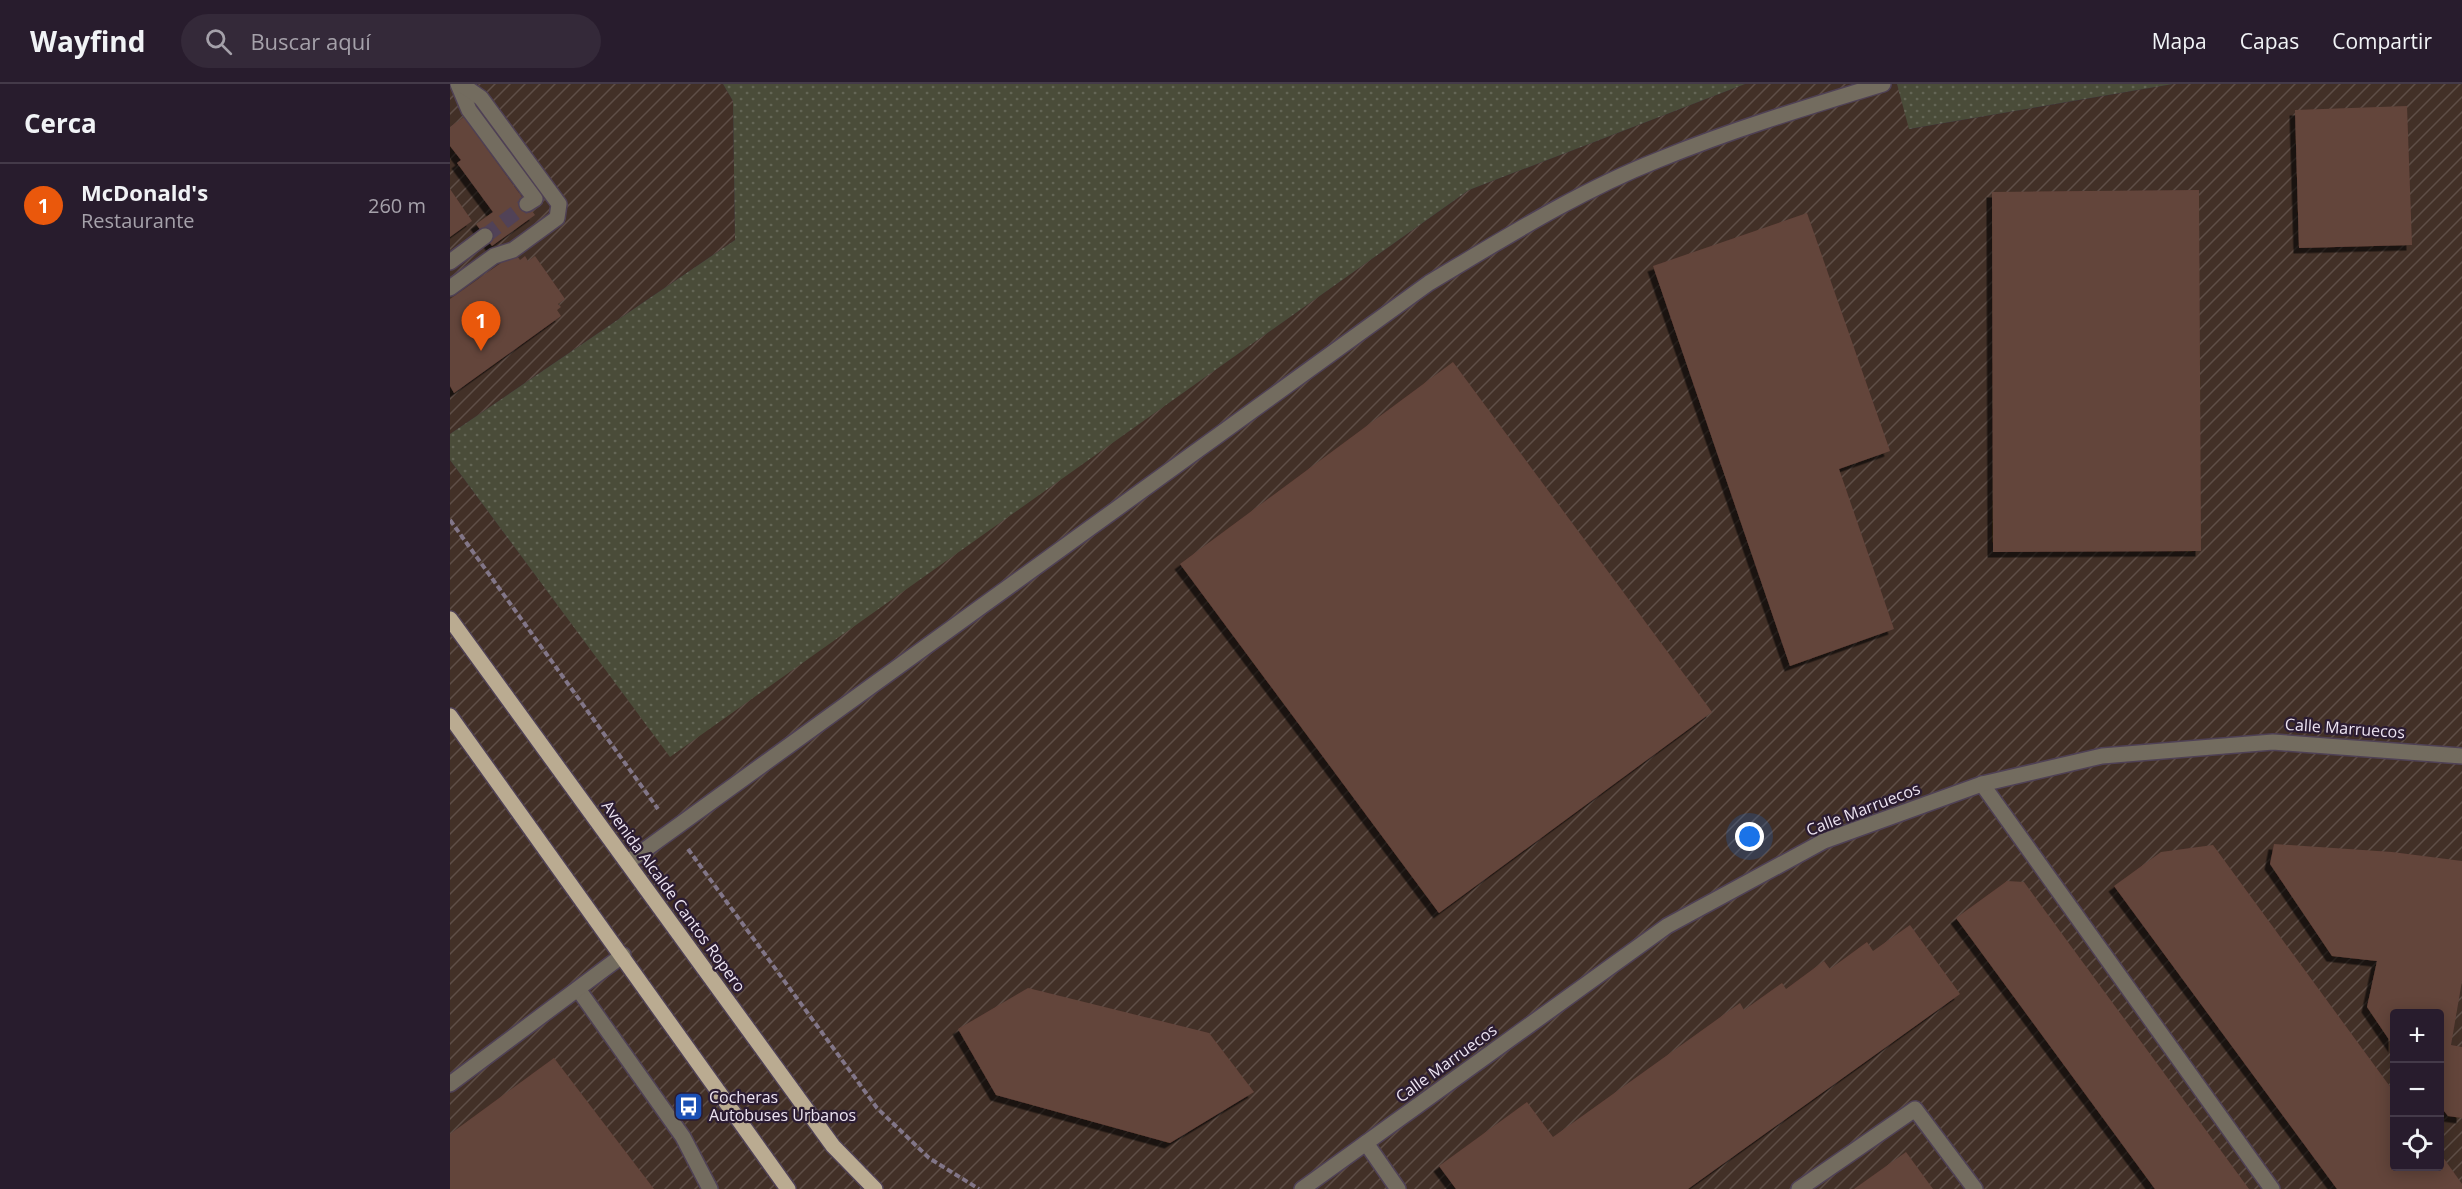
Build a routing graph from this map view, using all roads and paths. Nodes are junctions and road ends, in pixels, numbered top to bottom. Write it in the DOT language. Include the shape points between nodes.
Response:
graph roads {
  1 [pos="460,84"];
  2 [pos="1883,84"];
  3 [pos="527,204"];
  4 [pos="485,236"];
  5 [pos="450,262"];
  6 [pos="450,288"];
  7 [pos="450,520"];
  8 [pos="450,619"];
  9 [pos="450,716"];
  10 [pos="2462,756"];
  11 [pos="1982,784"];
  12 [pos="673,829"];
  13 [pos="628,862"];
  14 [pos="623,955"];
  15 [pos="578,989"];
  16 [pos="450,1084"];
  17 [pos="1366,1143"];
  18 [pos="710,1189"];
  19 [pos="788,1189"];
  20 [pos="875,1189"];
  21 [pos="979,1189"];
  22 [pos="1302,1189"];
  23 [pos="1398,1189"];
  24 [pos="1799,1189"];
  25 [pos="1975,1189"];
  26 [pos="2272,1189"];
  1 -- 3 [label="street" via="469,110 535,199"];
  1 -- 6 [label="street" via="481,98 559,204 556,219"];
  2 -- 12 [label="street" via="1656,160 1537,219 1429,283"];
  4 -- 5 [label="street"];
  7 -- 12 [label="path"];
  8 -- 13 [label="main road, Avenida Alcalde Cantos Ropero"];
  9 -- 14 [label="main road"];
  10 -- 11 [label="street, Calle Marruecos" via="2273,742 2102,756"];
  11 -- 17 [label="street, Calle Marruecos" via="1824,842 1667,926"];
  11 -- 26 [label="street"];
  12 -- 13 [label="street"];
  12 -- 21 [label="path" via="877,1108 929,1158"];
  13 -- 20 [label="main road, Avenida Alcalde Cantos Ropero" via="833,1146"];
  14 -- 15 [label="street"];
  14 -- 19 [label="main road"];
  15 -- 16 [label="street"];
  15 -- 18 [label="street" via="683,1137"];
  17 -- 22 [label="street, Calle Marruecos"];
  17 -- 23 [label="street"];
  24 -- 25 [label="street" via="1915,1108"];
}
